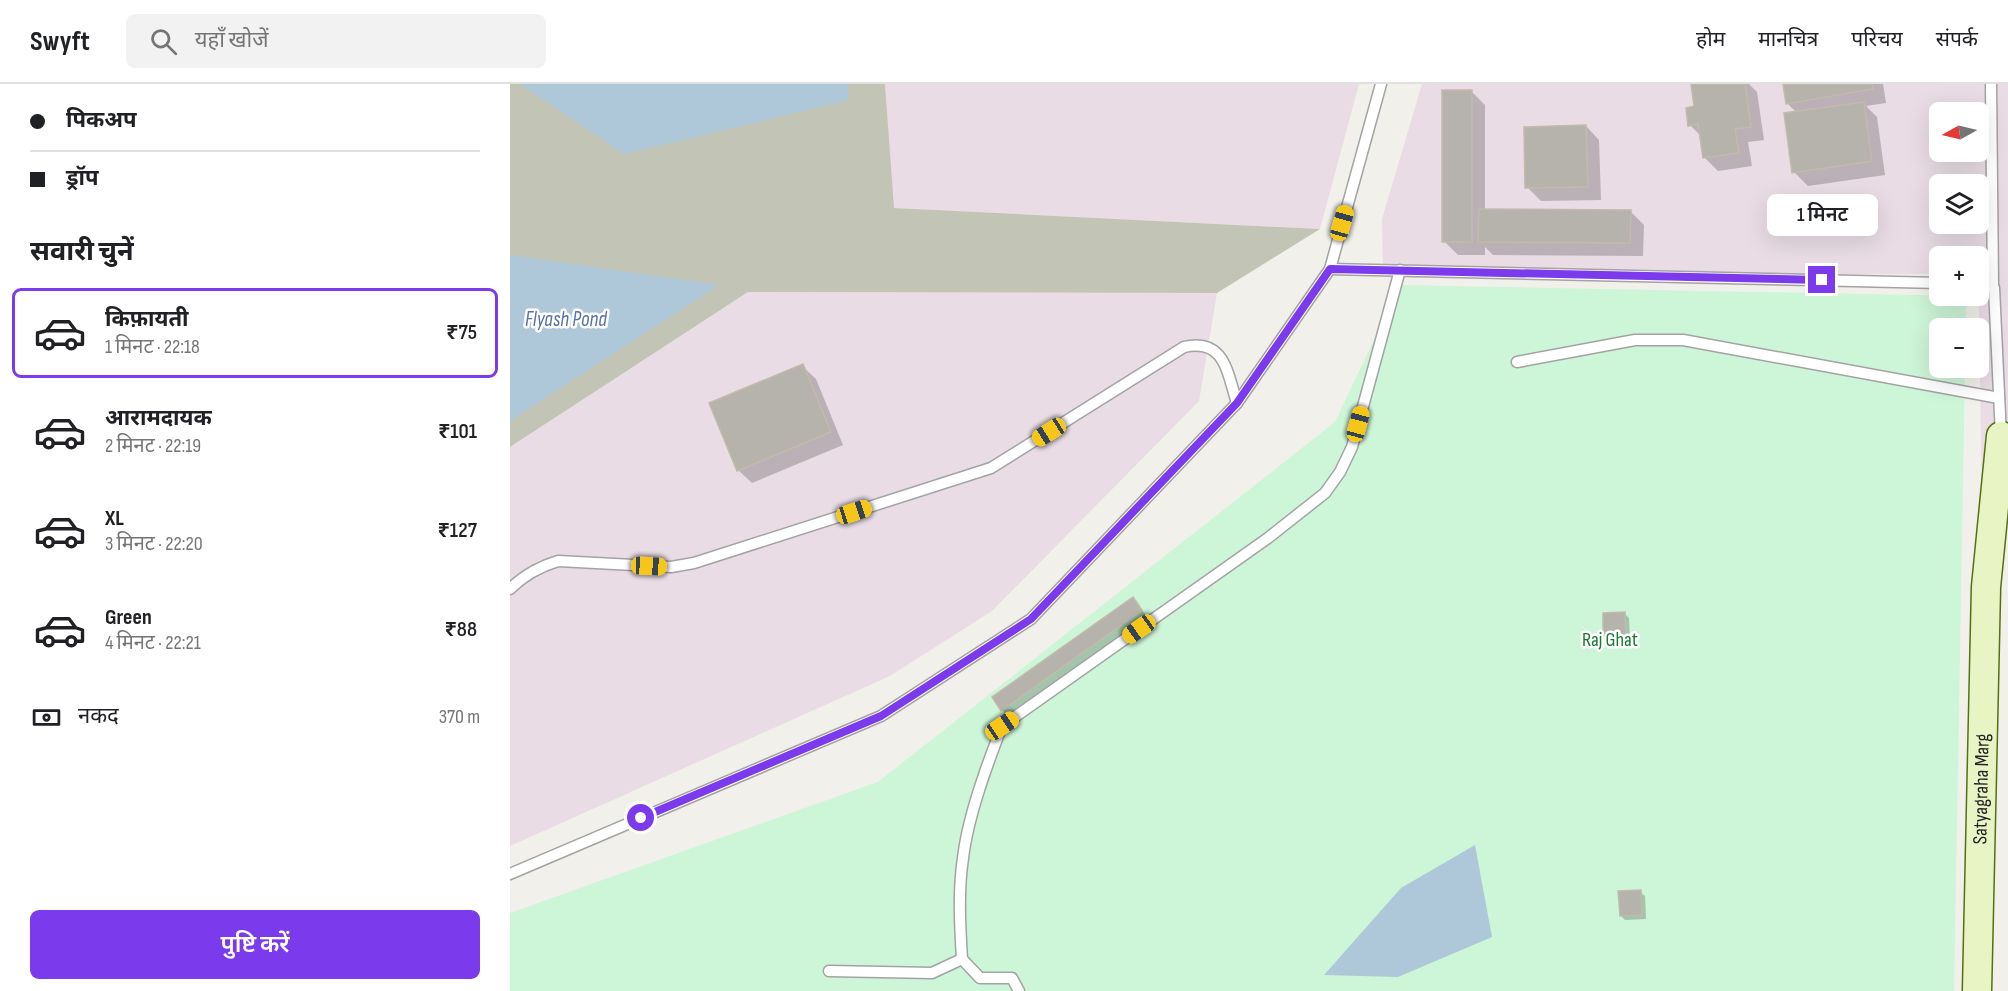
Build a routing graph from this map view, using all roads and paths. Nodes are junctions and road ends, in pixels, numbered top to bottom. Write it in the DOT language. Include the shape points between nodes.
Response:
graph roads {
  1 [pos="1381,84"];
  2 [pos="1991,84"];
  3 [pos="1330,269"];
  4 [pos="1400,270"];
  5 [pos="1929,283"];
  6 [pos="1989,285"];
  7 [pos="1993,286"];
  8 [pos="1517,362"];
  9 [pos="1999,398"];
  10 [pos="1237,403"];
  11 [pos="2001,436"];
  12 [pos="2008,465"];
  13 [pos="1997,586"];
  14 [pos="510,589"];
  15 [pos="510,874"];
  16 [pos="962,959"];
  17 [pos="829,971"];
  18 [pos="1019,991"];
  19 [pos="1977,991"];
  1 -- 3 [label="lane"];
  2 -- 7 [label="lane"];
  3 -- 4 [label="lane"];
  3 -- 10 [label="lane"];
  4 -- 5 [label="lane"];
  4 -- 16 [label="lane" via="1352,447 1324,493 1268,538 1002,726 984,771 963,858"];
  6 -- 7 [label="lane"];
  7 -- 9 [label="lane"];
  8 -- 9 [label="lane" via="1635,340 1683,340"];
  9 -- 11 [label="lane"];
  10 -- 14 [label="lane" via="1222,356 1198,344 1184,347 991,468 694,563 671,567 558,561 531,572"];
  10 -- 15 [label="lane" via="1031,619 881,716"];
  11 -- 12 [label="main road"];
  11 -- 13 [label="main road, Satyagraha Marg"];
  13 -- 19 [label="main road, Satyagraha Marg"];
  16 -- 17 [label="lane" via="932,973"];
  16 -- 18 [label="lane" via="980,978 1012,978"];
}
